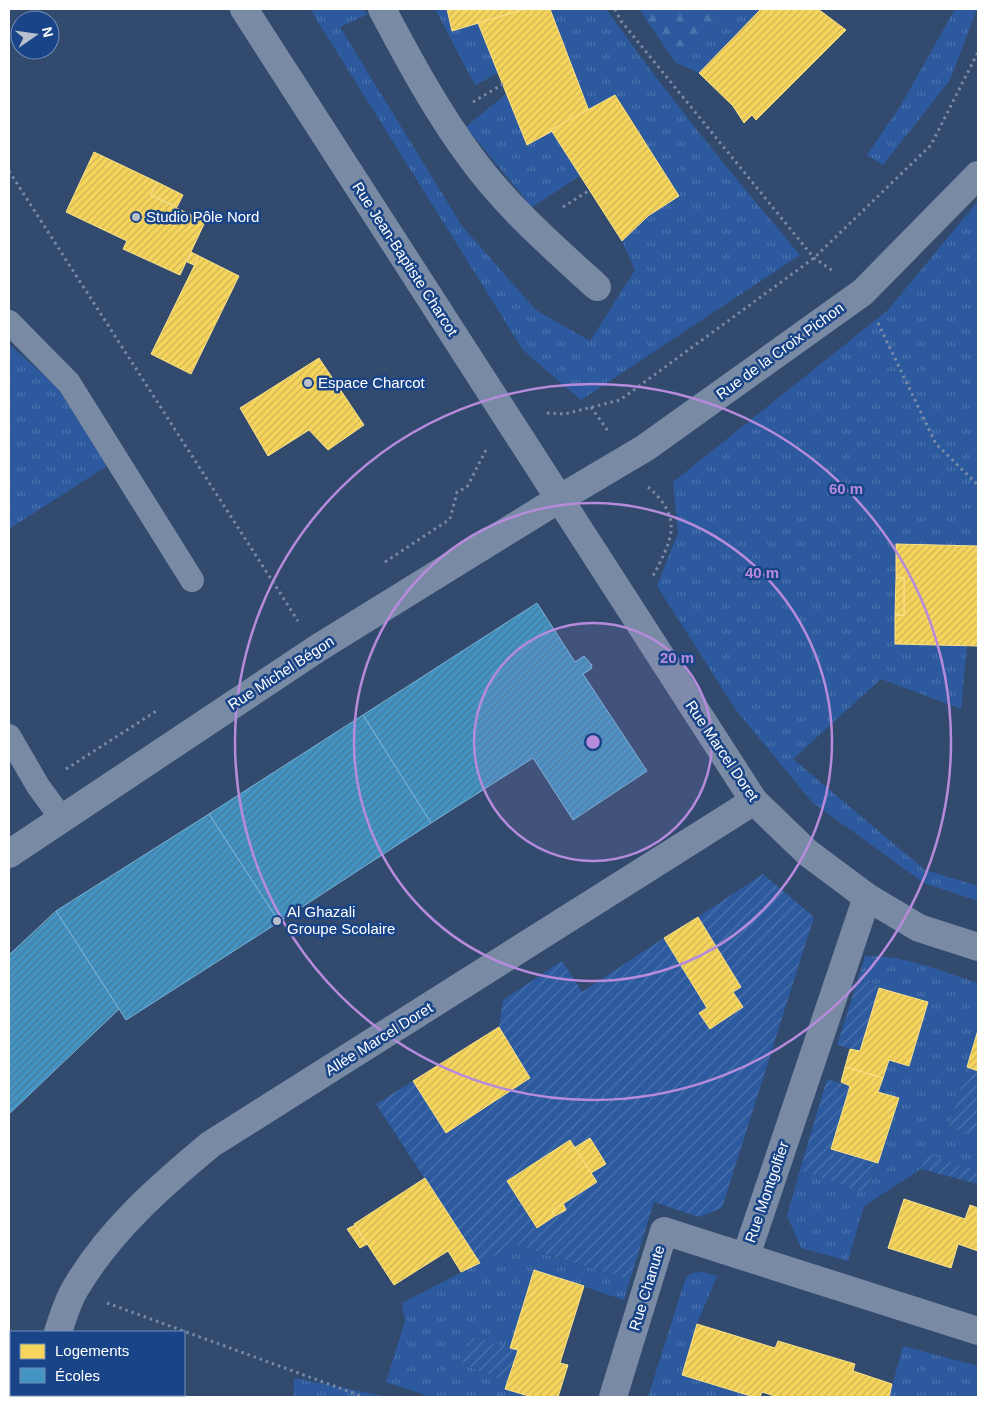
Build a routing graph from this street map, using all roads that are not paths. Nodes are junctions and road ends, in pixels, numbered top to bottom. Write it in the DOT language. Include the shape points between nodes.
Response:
graph roads {
  1 [pos="382,9"];
  2 [pos="256,12"];
  3 [pos="978,175"];
  4 [pos="597,287"];
  5 [pos="9,322"];
  6 [pos="559,498"];
  7 [pos="192,580"];
  8 [pos="9,736"];
  9 [pos="754,801"];
  10 [pos="62,819"];
  11 [pos="9,854"];
  12 [pos="867,897"];
  13 [pos="978,947"];
  14 [pos="746,1256"];
  15 [pos="58,1331"];
  16 [pos="978,1331"];
  17 [pos="613,1397"];
  1 -- 4 [label="street" via="472,160 532,227"];
  2 -- 6 [label="street, Rue Jean-Baptiste Charcot"];
  3 -- 6 [label="street, Rue de la Croix Pichon" via="863,292 645,448"];
  5 -- 7 [label="lane" via="69,383"];
  6 -- 9 [label="street, Rue Marcel Doret"];
  6 -- 10 [label="street, Rue Michel Bégon" via="318,648"];
  8 -- 10 [label="lane"];
  9 -- 12 [label="street, Rue Marcel Doret" via="808,853"];
  9 -- 15 [label="street, Allée Marcel Doret" via="211,1144 159,1188 111,1237 74,1290"];
  10 -- 11 [label="street, Rue Michel Bégon"];
  12 -- 13 [label="street, Rue Marcel Doret" via="919,928"];
  12 -- 14 [label="street, Rue Montgolfier"];
  14 -- 16 [label="street, Rue Montgolfier"];
  14 -- 17 [label="street, Rue Chanute" via="664,1231"];
}
